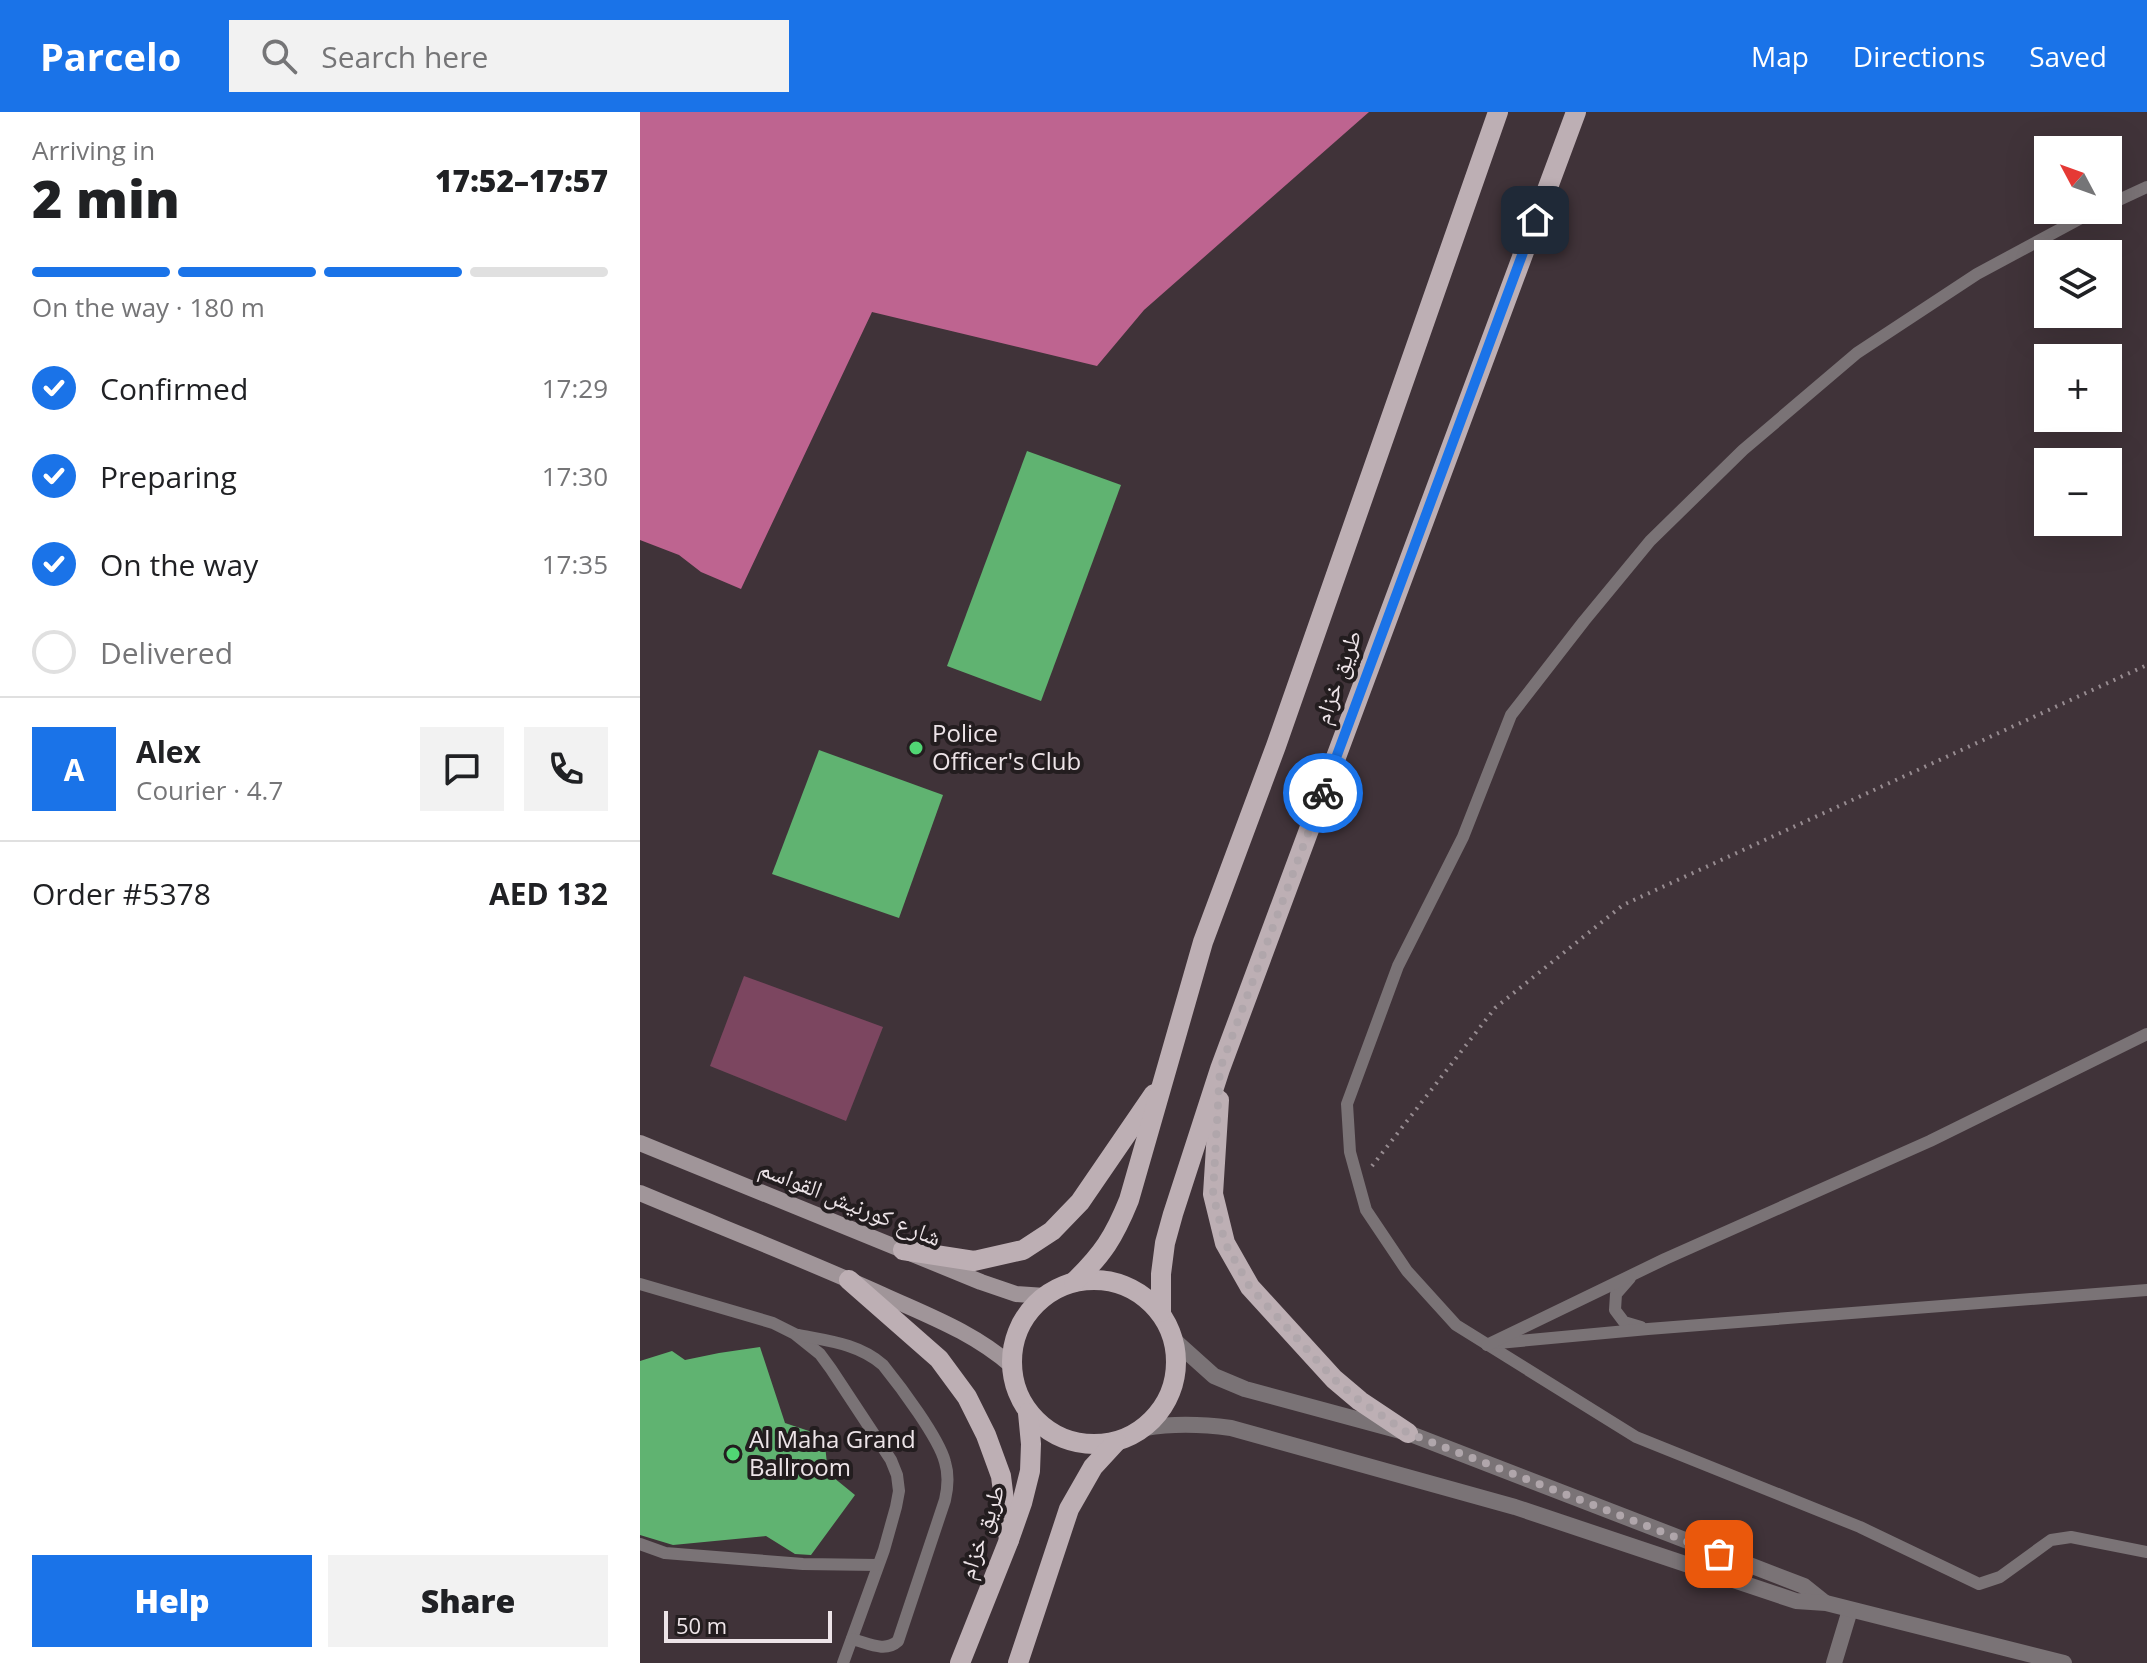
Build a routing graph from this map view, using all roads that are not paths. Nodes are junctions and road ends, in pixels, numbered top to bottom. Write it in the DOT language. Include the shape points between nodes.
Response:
graph roads {
  1 [pos="1498,112"];
  2 [pos="1576,112"];
  3 [pos="2147,187"];
  4 [pos="2122,199"];
  5 [pos="2070,224"];
  6 [pos="2147,1034"];
  7 [pos="1220,1069"];
  8 [pos="1165,1077"];
  9 [pos="640,1143"];
  10 [pos="640,1193"];
  11 [pos="903,1250"];
  12 [pos="1634,1274"];
  13 [pos="849,1280"];
  14 [pos="1074,1282"];
  15 [pos="640,1284"];
  16 [pos="2147,1290"];
  17 [pos="1045,1296"];
  18 [pos="1161,1312"];
  19 [pos="1648,1329"];
  20 [pos="795,1334"];
  21 [pos="1175,1341"];
  22 [pos="1487,1345"];
  23 [pos="1012,1366"];
  24 [pos="1028,1413"];
  25 [pos="1145,1428"];
  26 [pos="1408,1433"];
  27 [pos="1116,1442"];
  28 [pos="1009,1540"];
  29 [pos="640,1544"];
  30 [pos="2147,1552"];
  31 [pos="878,1565"];
  32 [pos="1826,1603"];
  33 [pos="1850,1610"];
  34 [pos="852,1639"];
  35 [pos="843,1663"];
  36 [pos="960,1663"];
  37 [pos="1018,1663"];
  38 [pos="1834,1663"];
  39 [pos="2064,1663"];
  1 -- 8 [label="main road, طريق خزام" via="1203,942"];
  2 -- 7 [label="main road, طريق خزام"];
  3 -- 4 [label="lane"];
  5 -- 22 [label="lane" via="1977,274 1857,353 1755,440 1650,541 1511,715 1463,837 1398,966 1347,1104 1350,1152 1366,1210 1407,1271 1456,1325"];
  6 -- 12 [label="lane" via="1930,1141"];
  7 -- 18 [label="main road, طريق خزام" via="1165,1243"];
  7 -- 26 [label="main road" via="1213,1194 1225,1243 1250,1287 1334,1379"];
  8 -- 11 [label="main road" via="1080,1202 1052,1231 1023,1250 974,1261"];
  8 -- 14 [label="main road, طريق خزام" via="1118,1228 1100,1257"];
  9 -- 11 [label="main road, شارع كورنيش القواسم"];
  10 -- 13 [label="main road"];
  11 -- 17 [label="main road, شارع كورنيش القواسم" via="1016,1294"];
  12 -- 19 [label="lane" via="1616,1294 1615,1310 1624,1322"];
  12 -- 22 [label="lane"];
  13 -- 23 [label="main road" via="968,1334"];
  13 -- 28 [label="main road" via="939,1359 967,1397 1001,1476"];
  14 -- 17 [label="main road"];
  14 -- 18 [label="main road" via="1106,1280 1137,1291"];
  15 -- 20 [label="lane"];
  16 -- 19 [label="lane"];
  17 -- 23 [label="main road" via="1027,1315 1015,1340"];
  18 -- 21 [label="main road"];
  19 -- 22 [label="lane"];
  20 -- 31 [label="lane" via="831,1369 897,1475 896,1507"];
  20 -- 34 [label="lane" via="850,1345 873,1356 900,1387 946,1464 945,1500 898,1641 883,1648"];
  21 -- 25 [label="main road" via="1176,1374 1166,1404"];
  21 -- 26 [label="street" via="1214,1376 1245,1389"];
  22 -- 30 [label="lane" via="1636,1437 1860,1527 1979,1584 2000,1577 2051,1540 2071,1537"];
  23 -- 24 [label="main road"];
  24 -- 27 [label="main road" via="1053,1434 1083,1444"];
  24 -- 28 [label="main road, طريق خزام" via="1030,1471"];
  25 -- 27 [label="main road"];
  25 -- 32 [label="street" via="1231,1428 1515,1507 1796,1601"];
  26 -- 32 [label="street" via="1804,1586"];
  27 -- 37 [label="main road" via="1093,1467 1069,1509"];
  28 -- 36 [label="main road, طريق خزام"];
  29 -- 31 [label="lane" via="665,1553"];
  31 -- 34 [label="lane"];
  32 -- 33 [label="street"];
  33 -- 38 [label="street"];
  33 -- 39 [label="street"];
  34 -- 35 [label="lane"];
}
